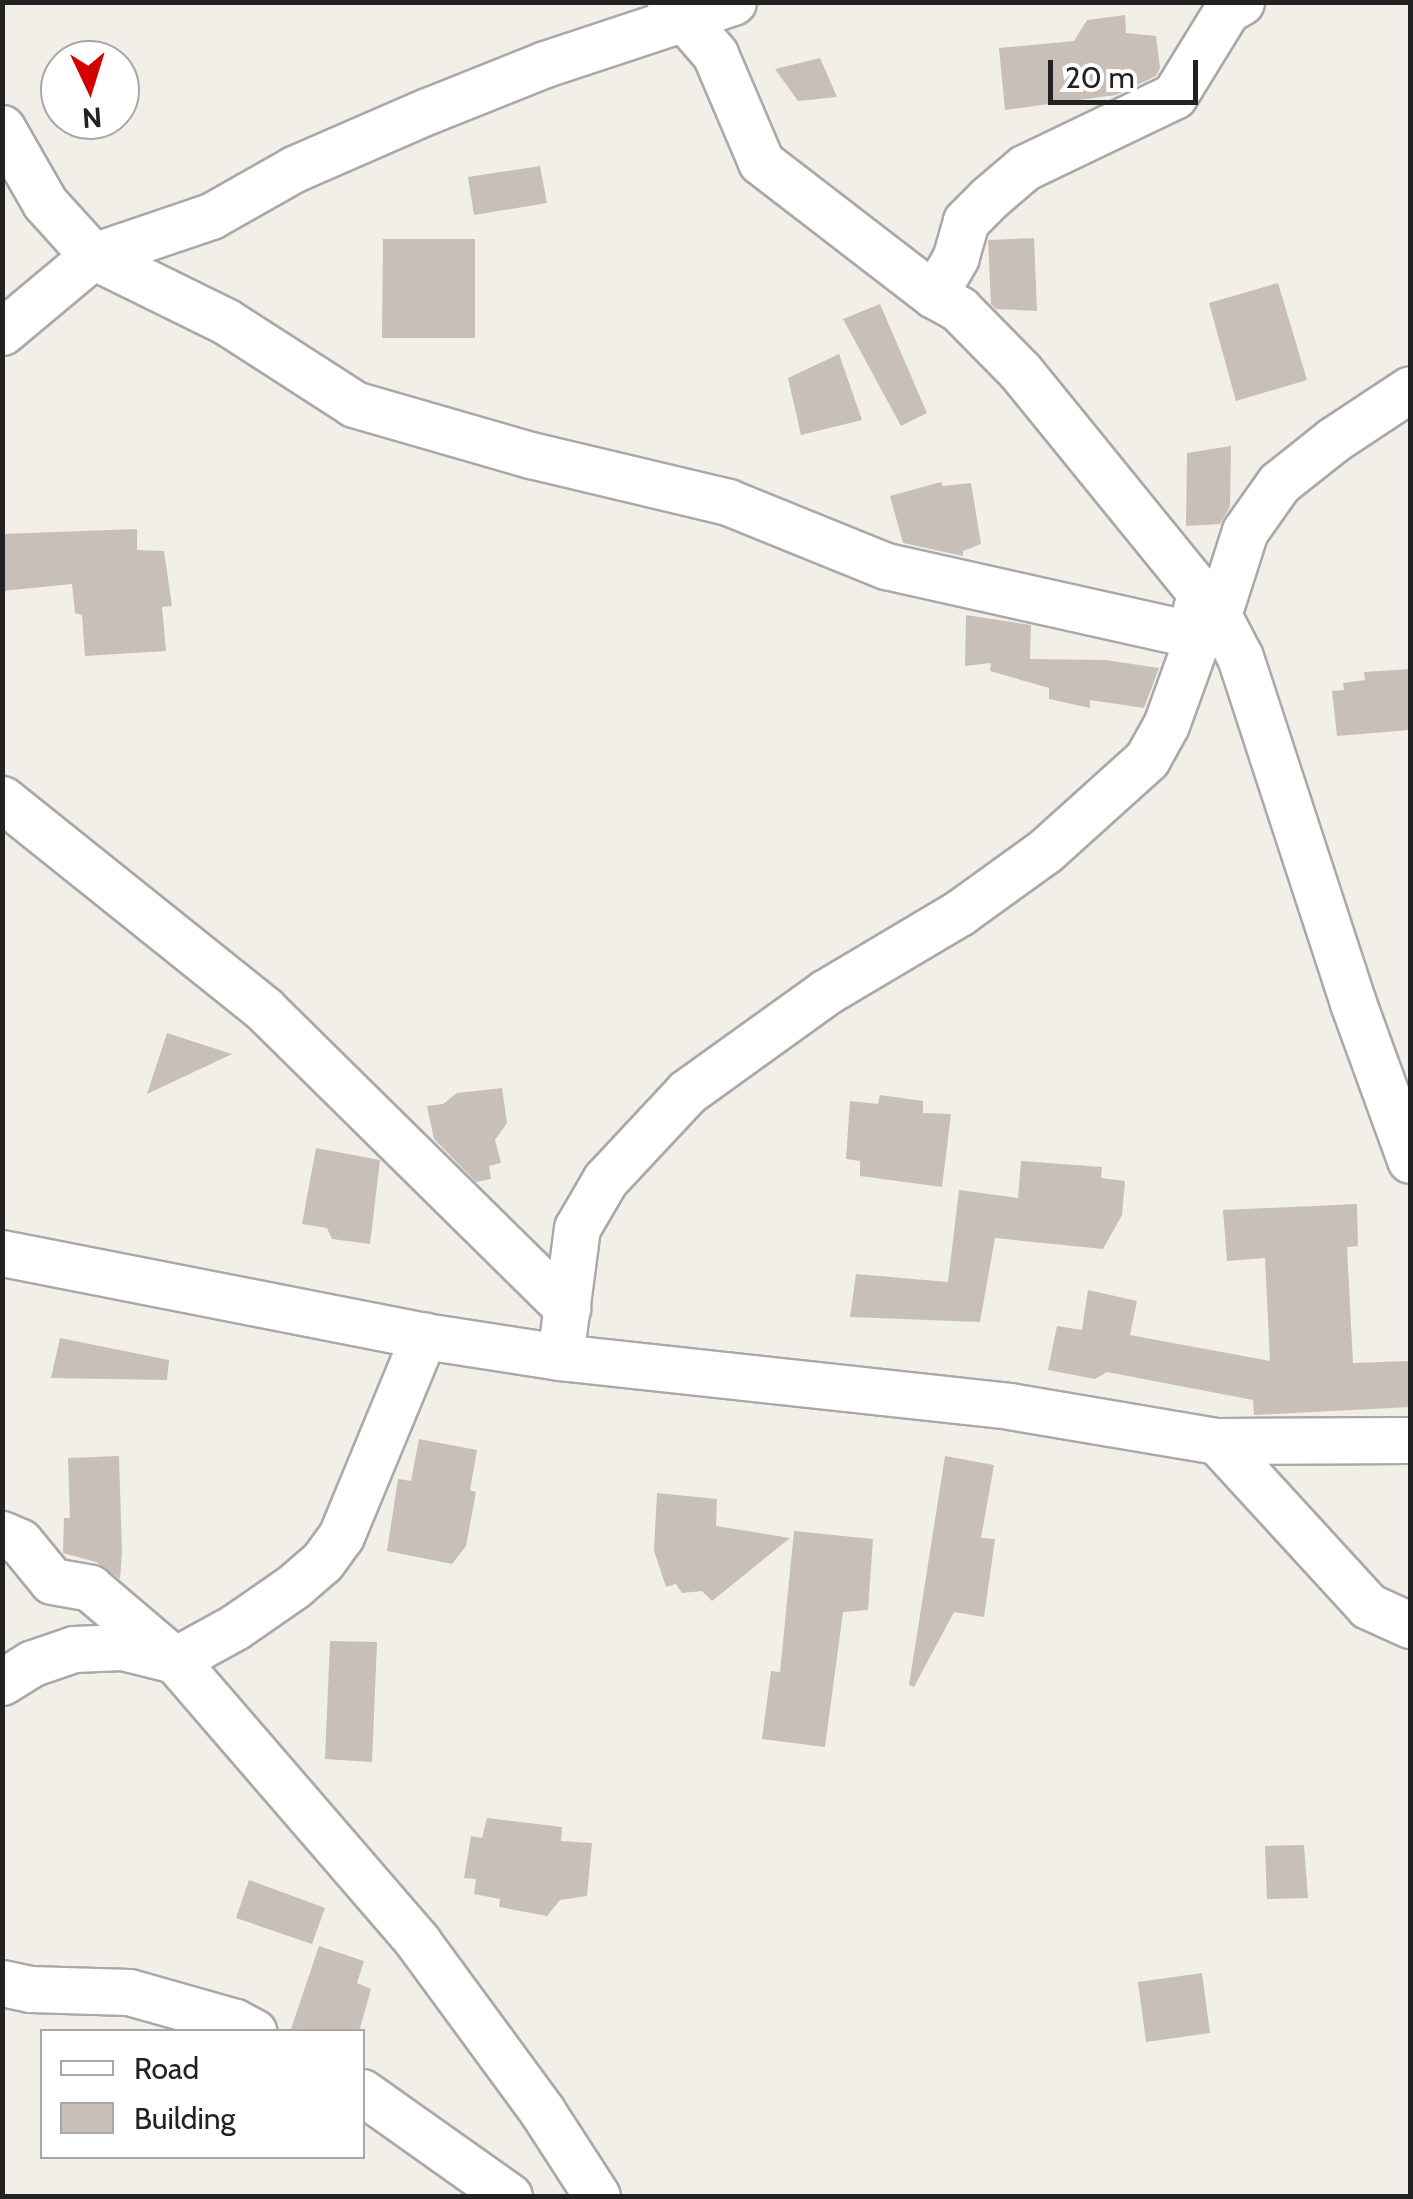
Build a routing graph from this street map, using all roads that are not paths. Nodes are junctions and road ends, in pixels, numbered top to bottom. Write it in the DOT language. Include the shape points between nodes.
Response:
graph roads {
  1 [pos="732,2"];
  2 [pos="1241,2"];
  3 [pos="678,12"];
  4 [pos="2,128"];
  5 [pos="92,256"];
  6 [pos="934,296"];
  7 [pos="2,332"];
  8 [pos="1410,389"];
  9 [pos="1204,612"];
  10 [pos="2,799"];
  11 [pos="1410,1160"];
  12 [pos="2,1253"];
  13 [pos="566,1308"];
  14 [pos="424,1336"];
  15 [pos="560,1357"];
  16 [pos="1410,1440"];
  17 [pos="1218,1441"];
  18 [pos="2,1534"];
  19 [pos="1410,1625"];
  20 [pos="175,1660"];
  21 [pos="2,1682"];
  22 [pos="2,1983"];
  23 [pos="248,2029"];
  24 [pos="365,2094"];
  25 [pos="508,2196"];
  26 [pos="597,2196"];
  1 -- 3 [label="street"];
  2 -- 6 [label="street" via="1227,10 1174,96 1024,168 966,220 956,257"];
  3 -- 5 [label="street" via="430,110 294,170 211,216"];
  3 -- 6 [label="street" via="715,54 760,162"];
  4 -- 5 [label="street" via="45,203"];
  5 -- 7 [label="street"];
  5 -- 9 [label="street" via="227,322 354,404 728,502 886,566"];
  6 -- 9 [label="street" via="959,310 1020,371"];
  8 -- 9 [label="street" via="1279,483 1244,531"];
  9 -- 11 [label="street" via="1240,657"];
  9 -- 13 [label="street" via="1166,725 1146,759 1045,851 959,913 826,992 687,1092 605,1180 578,1228"];
  10 -- 13 [label="street" via="264,1009"];
  12 -- 14 [label="street"];
  13 -- 15 [label="street"];
  14 -- 15 [label="street"];
  14 -- 20 [label="street" via="340,1536 322,1562 236,1627"];
  15 -- 17 [label="street" via="1009,1406"];
  16 -- 17 [label="street"];
  17 -- 19 [label="street" via="1368,1606"];
  18 -- 20 [label="street" via="20,1542 52,1582 90,1588"];
  20 -- 21 [label="street" via="122,1648 74,1649"];
  20 -- 26 [label="street" via="418,1942"];
  22 -- 23 [label="street" via="129,1992"];
  24 -- 25 [label="street"];
}
